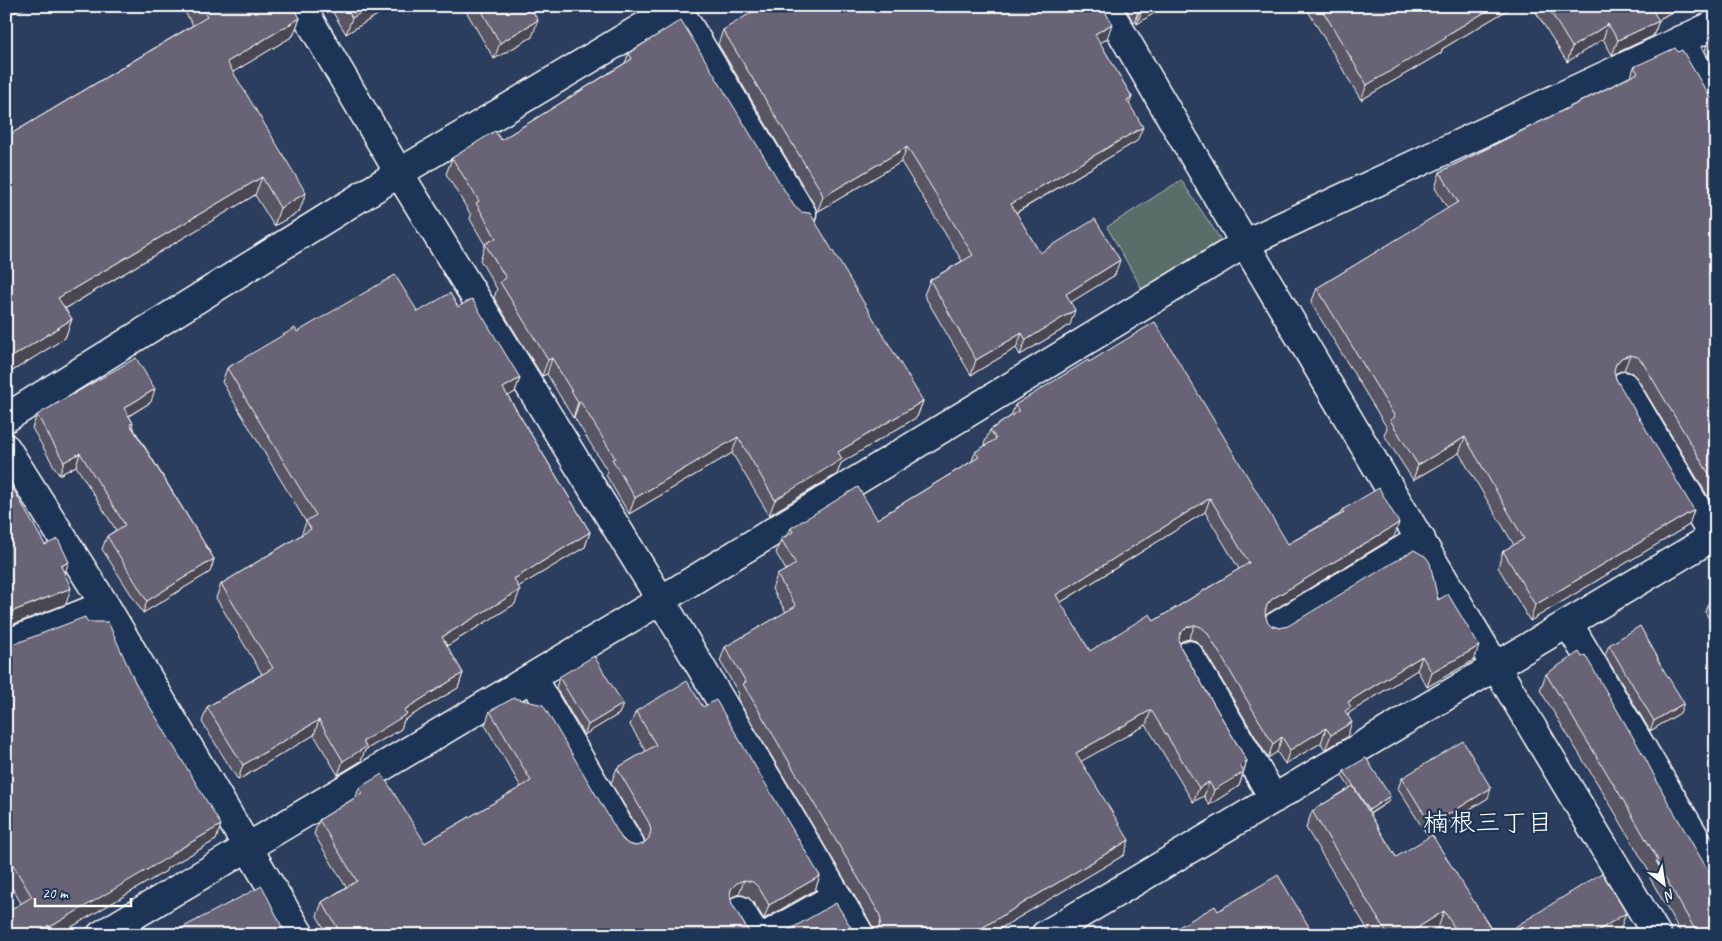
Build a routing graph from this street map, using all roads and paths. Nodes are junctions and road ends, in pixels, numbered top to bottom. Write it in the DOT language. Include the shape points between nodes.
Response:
graph roads {
  1 [pos="301,6"];
  2 [pos="678,6"];
  3 [pos="1106,6"];
  4 [pos="1711,19"];
  5 [pos="1680,40"];
  6 [pos="1716,101"];
  7 [pos="399,172"];
  8 [pos="802,214"];
  9 [pos="1244,244"];
  10 [pos="1624,386"];
  11 [pos="6,418"];
  12 [pos="6,448"];
  13 [pos="1715,536"];
  14 [pos="1421,539"];
  15 [pos="661,600"];
  16 [pos="105,605"];
  17 [pos="1568,623"];
  18 [pos="1275,627"];
  19 [pos="6,644"];
  20 [pos="1189,655"];
  21 [pos="1495,667"];
  22 [pos="532,678"];
  23 [pos="1274,799"];
  24 [pos="630,845"];
  25 [pos="248,848"];
  26 [pos="1716,873"];
  27 [pos="837,896"];
  28 [pos="740,910"];
  29 [pos="101,935"];
  30 [pos="300,935"];
  31 [pos="754,935"];
  32 [pos="768,935"];
  33 [pos="860,935"];
  34 [pos="1045,935"];
  35 [pos="1657,935"];
  1 -- 7 [label="street"];
  2 -- 7 [label="street"];
  2 -- 8 [label="street"];
  3 -- 9 [label="street"];
  4 -- 5 [label="street"];
  5 -- 6 [label="street"];
  5 -- 9 [label="street"];
  7 -- 11 [label="street"];
  7 -- 15 [label="street"];
  9 -- 14 [label="street"];
  9 -- 15 [label="street"];
  10 -- 13 [label="street"];
  12 -- 16 [label="street"];
  13 -- 17 [label="street"];
  14 -- 18 [label="street"];
  14 -- 21 [label="street"];
  15 -- 22 [label="street"];
  15 -- 27 [label="street"];
  16 -- 19 [label="street"];
  16 -- 25 [label="street"];
  17 -- 21 [label="street"];
  17 -- 26 [label="street"];
  20 -- 23 [label="street"];
  21 -- 23 [label="street"];
  21 -- 35 [label="street"];
  22 -- 24 [label="street"];
  22 -- 25 [label="street"];
  23 -- 34 [label="street"];
  25 -- 29 [label="street"];
  25 -- 30 [label="street"];
  27 -- 32 [label="street"];
  27 -- 33 [label="street"];
  28 -- 31 [label="street"];
}
